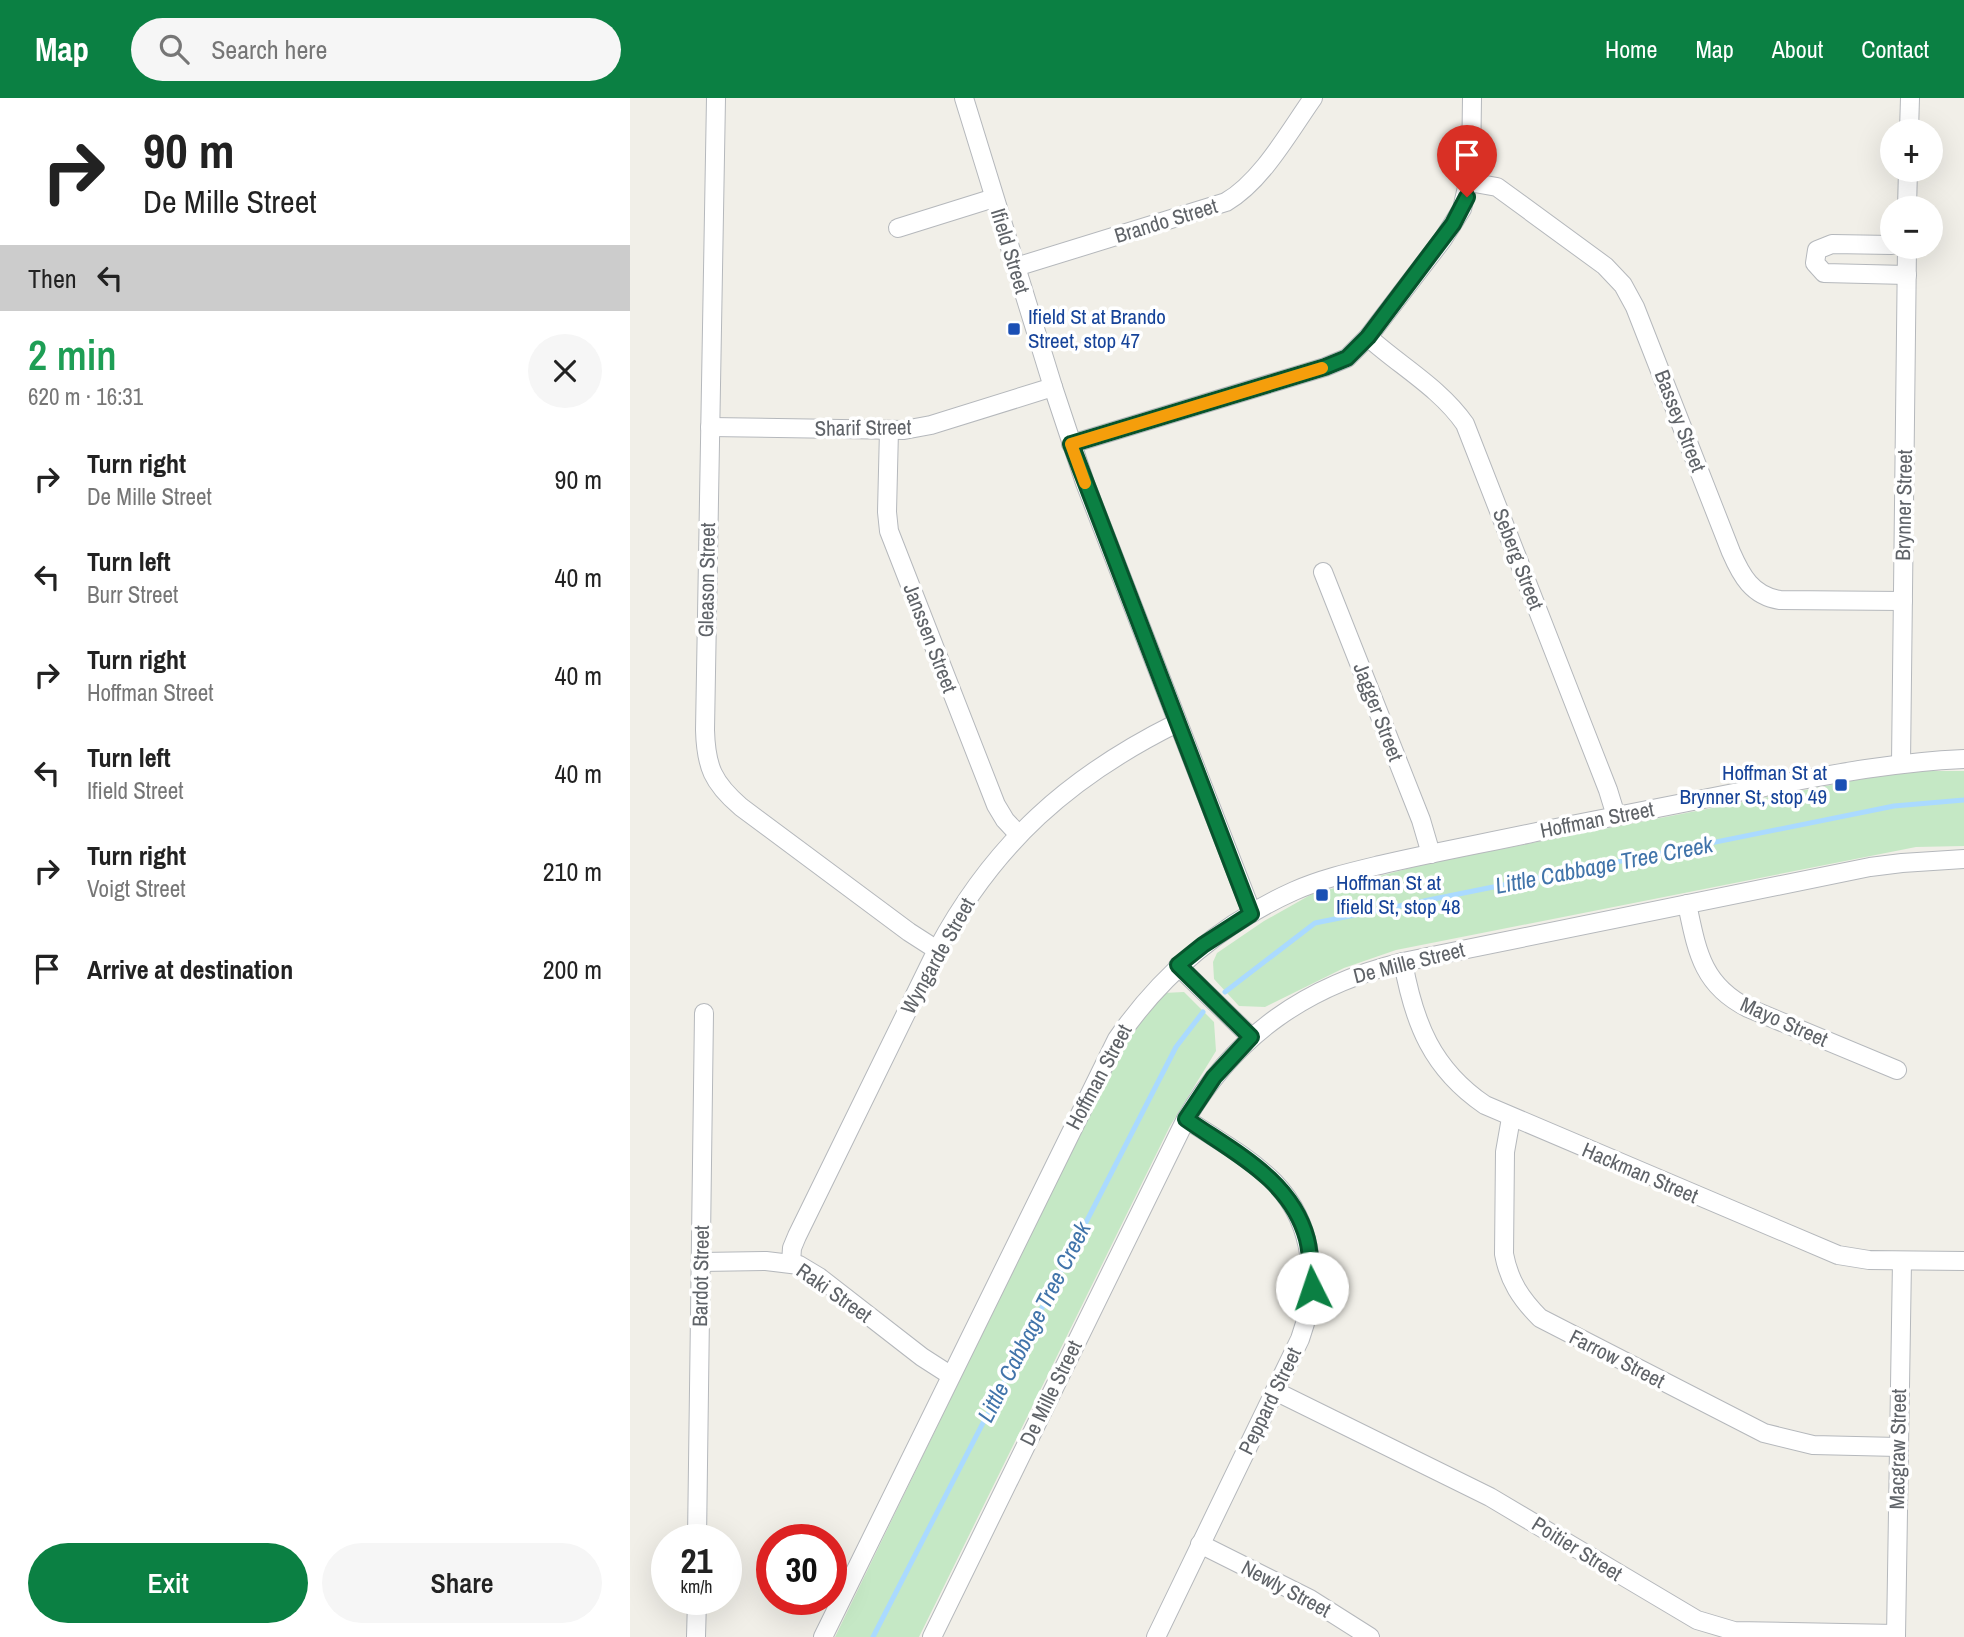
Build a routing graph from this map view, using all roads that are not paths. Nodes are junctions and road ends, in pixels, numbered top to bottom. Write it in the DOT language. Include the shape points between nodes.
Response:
graph roads {
  1 [pos="716,98"];
  2 [pos="964,98"];
  3 [pos="1313,98"];
  4 [pos="1472,98"];
  5 [pos="1909,98"];
  6 [pos="1909,119"];
  7 [pos="1469,182"];
  8 [pos="994,198"];
  9 [pos="898,228"];
  10 [pos="1880,245"];
  11 [pos="1907,259"];
  12 [pos="1016,267"];
  13 [pos="1906,275"];
  14 [pos="1368,337"];
  15 [pos="1053,387"];
  16 [pos="710,427"];
  17 [pos="889,430"];
  18 [pos="1071,444"];
  19 [pos="1323,572"];
  20 [pos="1903,601"];
  21 [pos="1177,723"];
  22 [pos="1964,759"];
  23 [pos="1901,763"];
  24 [pos="1616,816"];
  25 [pos="1018,834"];
  26 [pos="1431,854"];
  27 [pos="1964,859"];
  28 [pos="1687,904"];
  29 [pos="1251,914"];
  30 [pos="937,950"];
  31 [pos="1403,962"];
  32 [pos="1178,965"];
  33 [pos="704,1013"];
  34 [pos="1251,1037"];
  35 [pos="1898,1070"];
  36 [pos="1511,1118"];
  37 [pos="1186,1119"];
  38 [pos="1902,1261"];
  39 [pos="1964,1261"];
  40 [pos="701,1262"];
  41 [pos="791,1263"];
  42 [pos="950,1375"];
  43 [pos="1275,1391"];
  44 [pos="1898,1447"];
  45 [pos="697,1524"];
  46 [pos="1200,1544"];
  47 [pos="696,1615"];
  48 [pos="939,1634"];
  49 [pos="1896,1635"];
  50 [pos="696,1637"];
  51 [pos="822,1637"];
  52 [pos="1156,1637"];
  53 [pos="1370,1637"];
  1 -- 16 [label="street, Gleason Street"];
  2 -- 8 [label="street, Ifield Street"];
  3 -- 12 [label="street, Brando Street" via="1252,181 1226,202"];
  4 -- 7 [label="street"];
  5 -- 6 [label="street"];
  7 -- 14 [label="street" via="1453,224"];
  7 -- 20 [label="street, Bassey Street" via="1497,187 1605,266 1623,285 1735,561 1749,584 1780,600"];
  8 -- 9 [label="street"];
  8 -- 12 [label="street, Ifield Street"];
  10 -- 13 [label="street" via="1827,245 1817,250 1815,263 1824,273"];
  11 -- 13 [label="street, Brynner Street"];
  12 -- 15 [label="street, Ifield Street"];
  13 -- 20 [label="street, Brynner Street"];
  14 -- 18 [label="street" via="1347,358 1325,367"];
  14 -- 24 [label="street, Seberg Street" via="1438,393 1465,424"];
  15 -- 17 [label="street, Sharif Street" via="931,425"];
  15 -- 18 [label="street, Ifield Street"];
  16 -- 17 [label="street, Sharif Street"];
  16 -- 30 [label="street, Gleason Street" via="705,730 711,772 741,807"];
  17 -- 25 [label="street, Janssen Street" via="889,531 996,805"];
  18 -- 21 [label="street, Ifield Street"];
  19 -- 26 [label="street, Jagger Street"];
  20 -- 23 [label="street, Brynner Street"];
  21 -- 25 [label="street, Wyngarde Street" via="1094,770"];
  21 -- 29 [label="street, Ifield Street"];
  22 -- 23 [label="street, Hoffman Street"];
  23 -- 24 [label="street, Hoffman Street"];
  24 -- 26 [label="street, Hoffman Street"];
  25 -- 30 [label="street, Wyngarde Street" via="964,905"];
  26 -- 29 [label="street, Hoffman Street" via="1319,881"];
  27 -- 28 [label="street, De Mille Street" via="1870,867"];
  28 -- 31 [label="street, De Mille Street"];
  28 -- 35 [label="street, Mayo Street" via="1704,967 1727,995"];
  29 -- 32 [label="street, Hoffman Street"];
  30 -- 41 [label="street, Wyngarde Street" via="797,1236"];
  31 -- 34 [label="street, De Mille Street" via="1330,985"];
  31 -- 36 [label="street, Hackman Street" via="1418,1021 1443,1069 1469,1095"];
  32 -- 34 [label="street"];
  32 -- 42 [label="street, Hoffman Street" via="1116,1039"];
  33 -- 40 [label="street, Bardot Street"];
  34 -- 37 [label="street, De Mille Street" via="1214,1077"];
  36 -- 38 [label="street, Hackman Street" via="1822,1249 1853,1258"];
  36 -- 44 [label="street, Farrow Street" via="1505,1152 1504,1254 1519,1296 1540,1318 1763,1433 1813,1445"];
  37 -- 43 [label="street, Peppard Street" via="1275,1183 1294,1209 1306,1238 1310,1305 1300,1339"];
  37 -- 48 [label="street, De Mille Street"];
  38 -- 39 [label="street, Hackman Street"];
  38 -- 44 [label="street, Macgraw Street"];
  40 -- 41 [label="street, Raki Street"];
  40 -- 45 [label="street, Bardot Street"];
  41 -- 42 [label="street, Raki Street" via="818,1277"];
  42 -- 51 [label="street, Hoffman Street"];
  43 -- 46 [label="street, Peppard Street"];
  43 -- 49 [label="street, Poitier Street" via="1490,1497 1696,1620 1734,1631"];
  44 -- 49 [label="street, Macgraw Street"];
  46 -- 52 [label="street, Peppard Street"];
  46 -- 53 [label="street, Newly Street" via="1310,1599"];
  47 -- 50 [label="street"];
}
